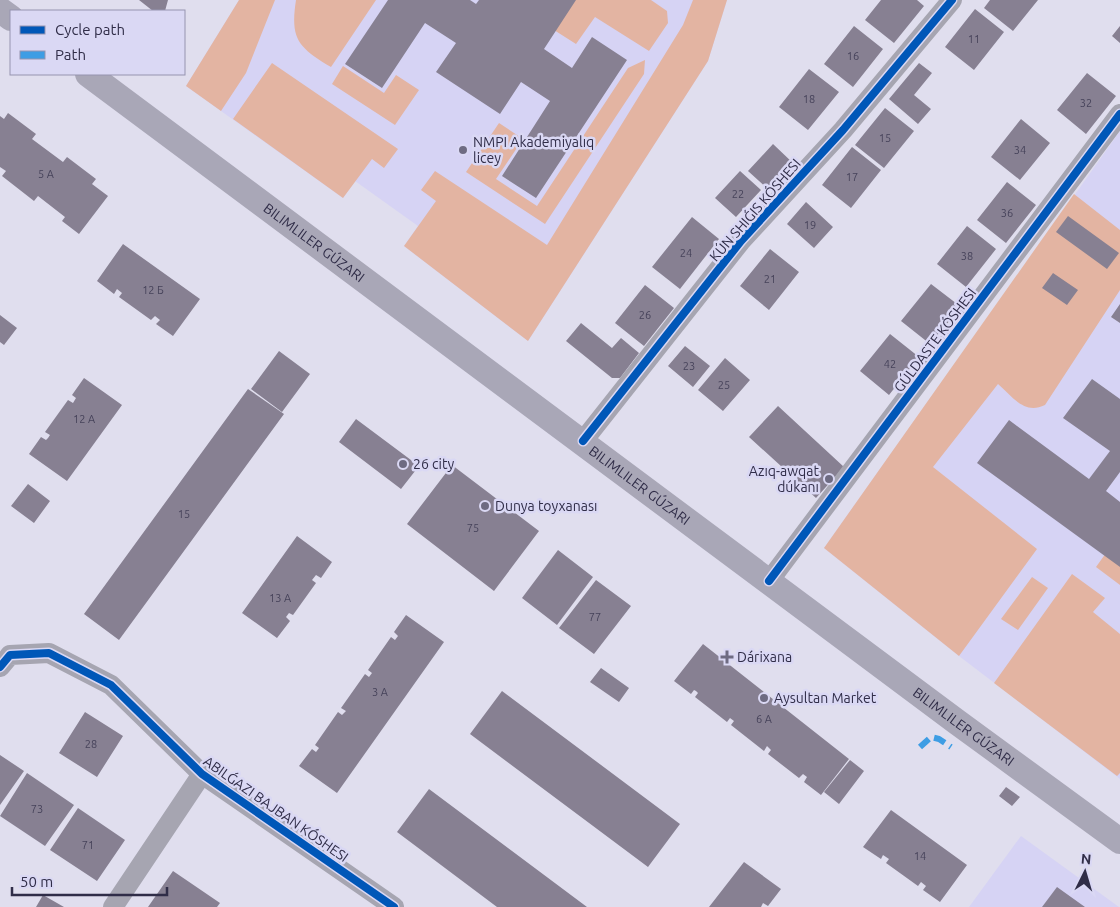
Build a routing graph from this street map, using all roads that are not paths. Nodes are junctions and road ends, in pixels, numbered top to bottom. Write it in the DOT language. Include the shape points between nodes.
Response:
graph roads {
  1 [pos="952,0"];
  2 [pos="89,75"];
  3 [pos="1120,114"];
  4 [pos="583,442"];
  5 [pos="769,581"];
  6 [pos="0,667"];
  7 [pos="202,774"];
  8 [pos="1120,841"];
  9 [pos="113,907"];
  10 [pos="394,907"];
  1 -- 4 [label="street" via="843,130 741,241"];
  2 -- 4 [label="main road"];
  3 -- 5 [label="street, GÚLDASTE KÓSHESI"];
  4 -- 5 [label="main road"];
  5 -- 8 [label="main road"];
  6 -- 7 [label="street" via="10,655 49,653 111,684"];
  7 -- 9 [label="street"];
  7 -- 10 [label="street"];
}
